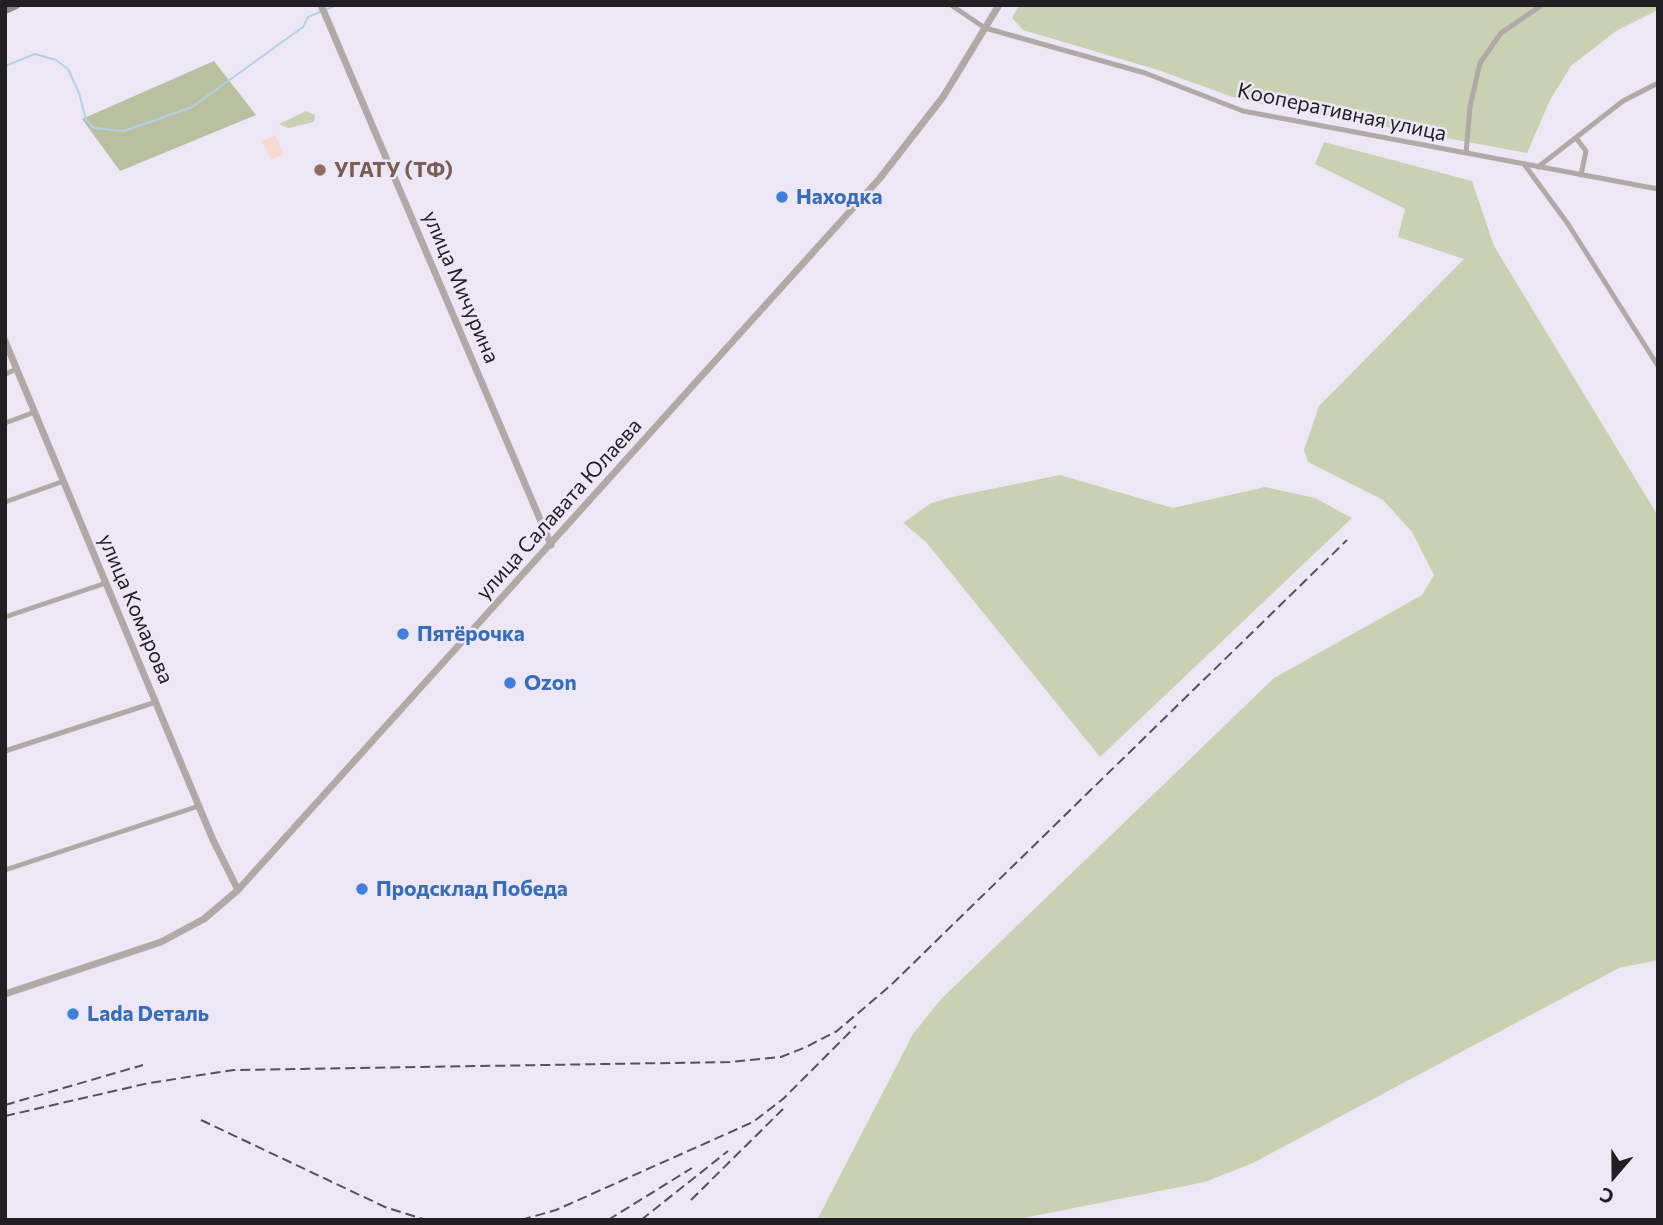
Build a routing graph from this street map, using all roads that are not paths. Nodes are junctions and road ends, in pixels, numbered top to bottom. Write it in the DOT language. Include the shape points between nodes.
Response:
graph roads {
  1 [pos="16,5"];
  2 [pos="321,5"];
  3 [pos="951,5"];
  4 [pos="999,5"];
  5 [pos="1542,5"];
  6 [pos="5,10"];
  7 [pos="985,28"];
  8 [pos="1658,83"];
  9 [pos="1576,138"];
  10 [pos="1466,153"];
  11 [pos="1524,164"];
  12 [pos="1538,167"];
  13 [pos="1581,175"];
  14 [pos="1658,190"];
  15 [pos="5,341"];
  16 [pos="1658,366"];
  17 [pos="18,369"];
  18 [pos="5,374"];
  19 [pos="35,412"];
  20 [pos="5,423"];
  21 [pos="64,481"];
  22 [pos="5,502"];
  23 [pos="551,545"];
  24 [pos="106,583"];
  25 [pos="5,617"];
  26 [pos="156,702"];
  27 [pos="5,751"];
  28 [pos="199,806"];
  29 [pos="5,870"];
  30 [pos="238,890"];
  31 [pos="5,994"];
  1 -- 6 [label="main road"];
  2 -- 23 [label="street, улица Мичурина"];
  3 -- 7 [label="street, Кооперативная улица"];
  4 -- 7 [label="street, улица Салавата Юлаева"];
  5 -- 10 [label="street" via="1501,33 1480,63"];
  7 -- 10 [label="street, Кооперативная улица" via="1145,73 1243,111"];
  7 -- 23 [label="street, улица Салавата Юлаева" via="943,97 880,178"];
  8 -- 9 [label="street" via="1623,101"];
  9 -- 12 [label="street"];
  9 -- 13 [label="street" via="1586,151"];
  10 -- 11 [label="street, Кооперативная улица"];
  11 -- 12 [label="street, Кооперативная улица"];
  11 -- 16 [label="street"];
  12 -- 13 [label="street, Кооперативная улица"];
  13 -- 14 [label="street, Кооперативная улица"];
  15 -- 17 [label="street, улица Комарова"];
  17 -- 18 [label="street"];
  17 -- 19 [label="street, улица Комарова"];
  19 -- 20 [label="street"];
  19 -- 21 [label="street, улица Комарова"];
  21 -- 22 [label="street"];
  21 -- 24 [label="street, улица Комарова"];
  23 -- 30 [label="street, улица Салавата Юлаева"];
  24 -- 25 [label="street"];
  24 -- 26 [label="street, улица Комарова"];
  26 -- 27 [label="street"];
  26 -- 28 [label="street, улица Комарова"];
  28 -- 29 [label="street"];
  28 -- 30 [label="street, улица Комарова"];
  30 -- 31 [label="street, улица Салавата Юлаева" via="204,919 161,942"];
}
